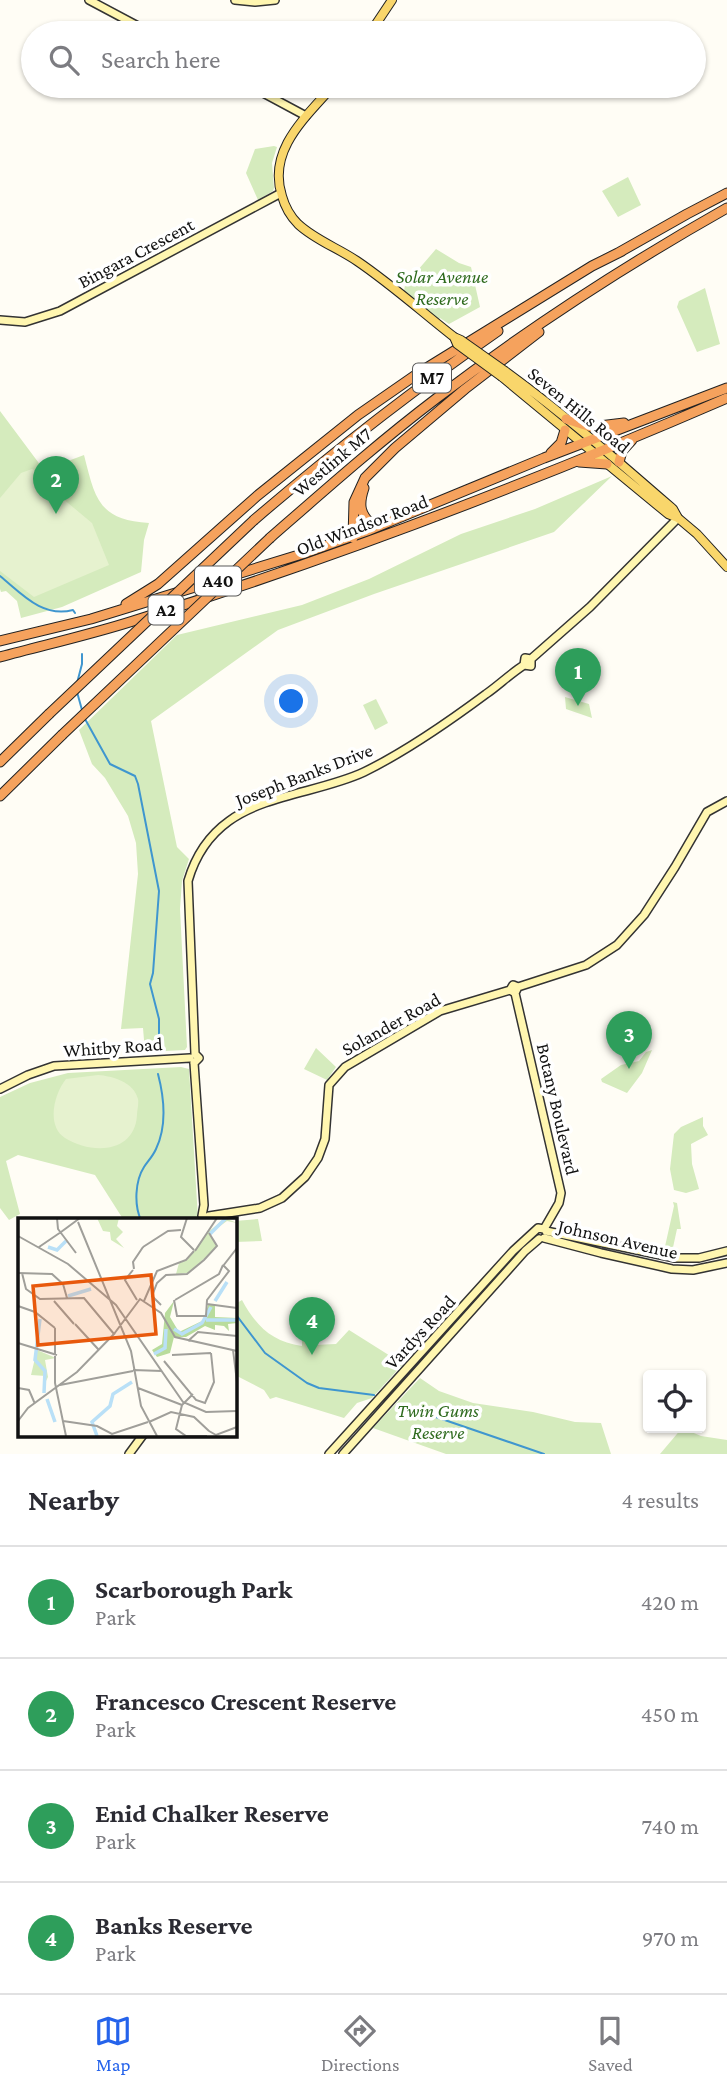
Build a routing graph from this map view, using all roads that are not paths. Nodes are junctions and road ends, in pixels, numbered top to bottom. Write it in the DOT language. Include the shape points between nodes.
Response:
graph roads {
  1 [pos="89,0"];
  2 [pos="235,0"];
  3 [pos="275,0"];
  4 [pos="392,0"];
  5 [pos="128,21"];
  6 [pos="378,21"];
  7 [pos="272,98"];
  8 [pos="322,98"];
  9 [pos="306,116"];
  10 [pos="281,193"];
  11 [pos="727,194"];
  12 [pos="727,208"];
  13 [pos="622,251"];
  14 [pos="580,297"];
  15 [pos="0,320"];
  16 [pos="504,376"];
  17 [pos="521,382"];
  18 [pos="727,388"];
  19 [pos="523,393"];
  20 [pos="727,398"];
  21 [pos="566,419"];
  22 [pos="646,419"];
  23 [pos="565,430"];
  24 [pos="638,434"];
  25 [pos="587,443"];
  26 [pos="395,448"];
  27 [pos="599,452"];
  28 [pos="544,458"];
  29 [pos="619,462"];
  30 [pos="567,464"];
  31 [pos="607,464"];
  32 [pos="678,518"];
  33 [pos="383,524"];
  34 [pos="353,536"];
  35 [pos="338,553"];
  36 [pos="727,568"];
  37 [pos="91,619"];
  38 [pos="0,641"];
  39 [pos="0,657"];
  40 [pos="0,762"];
  41 [pos="0,796"];
  42 [pos="727,801"];
  43 [pos="514,990"];
  44 [pos="193,1058"];
  45 [pos="0,1088"];
  46 [pos="206,1217"];
  47 [pos="542,1234"];
  48 [pos="727,1251"];
  49 [pos="727,1263"];
  50 [pos="413,1378"];
  51 [pos="387,1390"];
  52 [pos="142,1436"];
  53 [pos="128,1454"];
  54 [pos="329,1454"];
  55 [pos="343,1454"];
  1 -- 5 [label="street"];
  2 -- 3 [label="street"];
  4 -- 6 [label="main road"];
  7 -- 9 [label="street"];
  8 -- 9 [label="main road"];
  9 -- 10 [label="main road" via="284,149"];
  10 -- 15 [label="street, Bingara Crescent" via="60,312 25,322"];
  10 -- 16 [label="main road, Seven Hills Road, bridge" via="291,216 304,229 373,273"];
  11 -- 13 [label="highway, Westlink M7 / M7"];
  12 -- 14 [label="highway, Westlink M7 / M7"];
  13 -- 37 [label="highway" via="406,381 312,450 158,584"];
  13 -- 40 [label="highway, Westlink M7 / M7, bridge" via="462,356 329,456 254,520"];
  14 -- 26 [label="highway"];
  14 -- 41 [label="highway, Westlink M7 / M7, bridge" via="436,399 270,538"];
  16 -- 17 [label="main road, Seven Hills Road"];
  16 -- 19 [label="main road, Seven Hills Road"];
  17 -- 19 [label="main road"];
  17 -- 21 [label="main road, Seven Hills Road"];
  18 -- 22 [label="highway, Old Windsor Road / A40"];
  19 -- 23 [label="main road, Seven Hills Road"];
  20 -- 24 [label="highway, Old Windsor Road / A2"];
  21 -- 22 [label="highway" via="598,427"];
  21 -- 25 [label="main road, Seven Hills Road"];
  22 -- 25 [label="highway, Old Windsor Road / A40"];
  23 -- 25 [label="main road, Seven Hills Road"];
  23 -- 28 [label="highway" via="561,443"];
  24 -- 27 [label="highway, Old Windsor Road / A2"];
  24 -- 29 [label="highway" via="622,451"];
  25 -- 27 [label="main road, Seven Hills Road"];
  25 -- 28 [label="highway, Old Windsor Road / A40"];
  26 -- 33 [label="highway" via="369,478 361,497 363,516 373,525"];
  26 -- 34 [label="highway" via="358,489"];
  27 -- 29 [label="main road, Seven Hills Road"];
  27 -- 30 [label="highway, Old Windsor Road / A2"];
  27 -- 31 [label="main road, Seven Hills Road"];
  28 -- 33 [label="highway, Old Windsor Road / A40"];
  29 -- 32 [label="main road, Seven Hills Road"];
  30 -- 31 [label="highway"];
  30 -- 35 [label="highway, Old Windsor Road / A2"];
  31 -- 32 [label="main road, Seven Hills Road"];
  32 -- 36 [label="main road, Seven Hills Road"];
  32 -- 44 [label="street, Joseph Banks Drive" via="531,659 531,666 524,665 391,758 347,779 247,811 210,838 188,881"];
  33 -- 34 [label="highway, Old Windsor Road / A40"];
  34 -- 35 [label="highway" via="352,545"];
  34 -- 37 [label="highway, Old Windsor Road / A40"];
  35 -- 39 [label="highway, Old Windsor Road / A2" via="132,621"];
  37 -- 38 [label="highway, Old Windsor Road"];
  42 -- 43 [label="street, Solander Road" via="703,817 644,915 617,944 586,965"];
  43 -- 46 [label="street, Solander Road" via="440,1011 345,1066 329,1085 325,1139 305,1177 282,1198 260,1208"];
  43 -- 47 [label="street, Botany Boulevard" via="561,1193"];
  44 -- 45 [label="street, Whitby Road" via="54,1066"];
  44 -- 46 [label="street, Joseph Banks Drive"];
  47 -- 48 [label="street, Johnson Avenue" via="681,1259"];
  47 -- 49 [label="street, Johnson Avenue" via="673,1269"];
  47 -- 50 [label="street, Vardys Road"];
  47 -- 51 [label="street, Vardys Road" via="513,1251"];
  50 -- 51 [label="street" via="391,1397"];
  50 -- 55 [label="street, Vardys Road"];
  51 -- 54 [label="street, Vardys Road"];
  52 -- 53 [label="street"];
}
